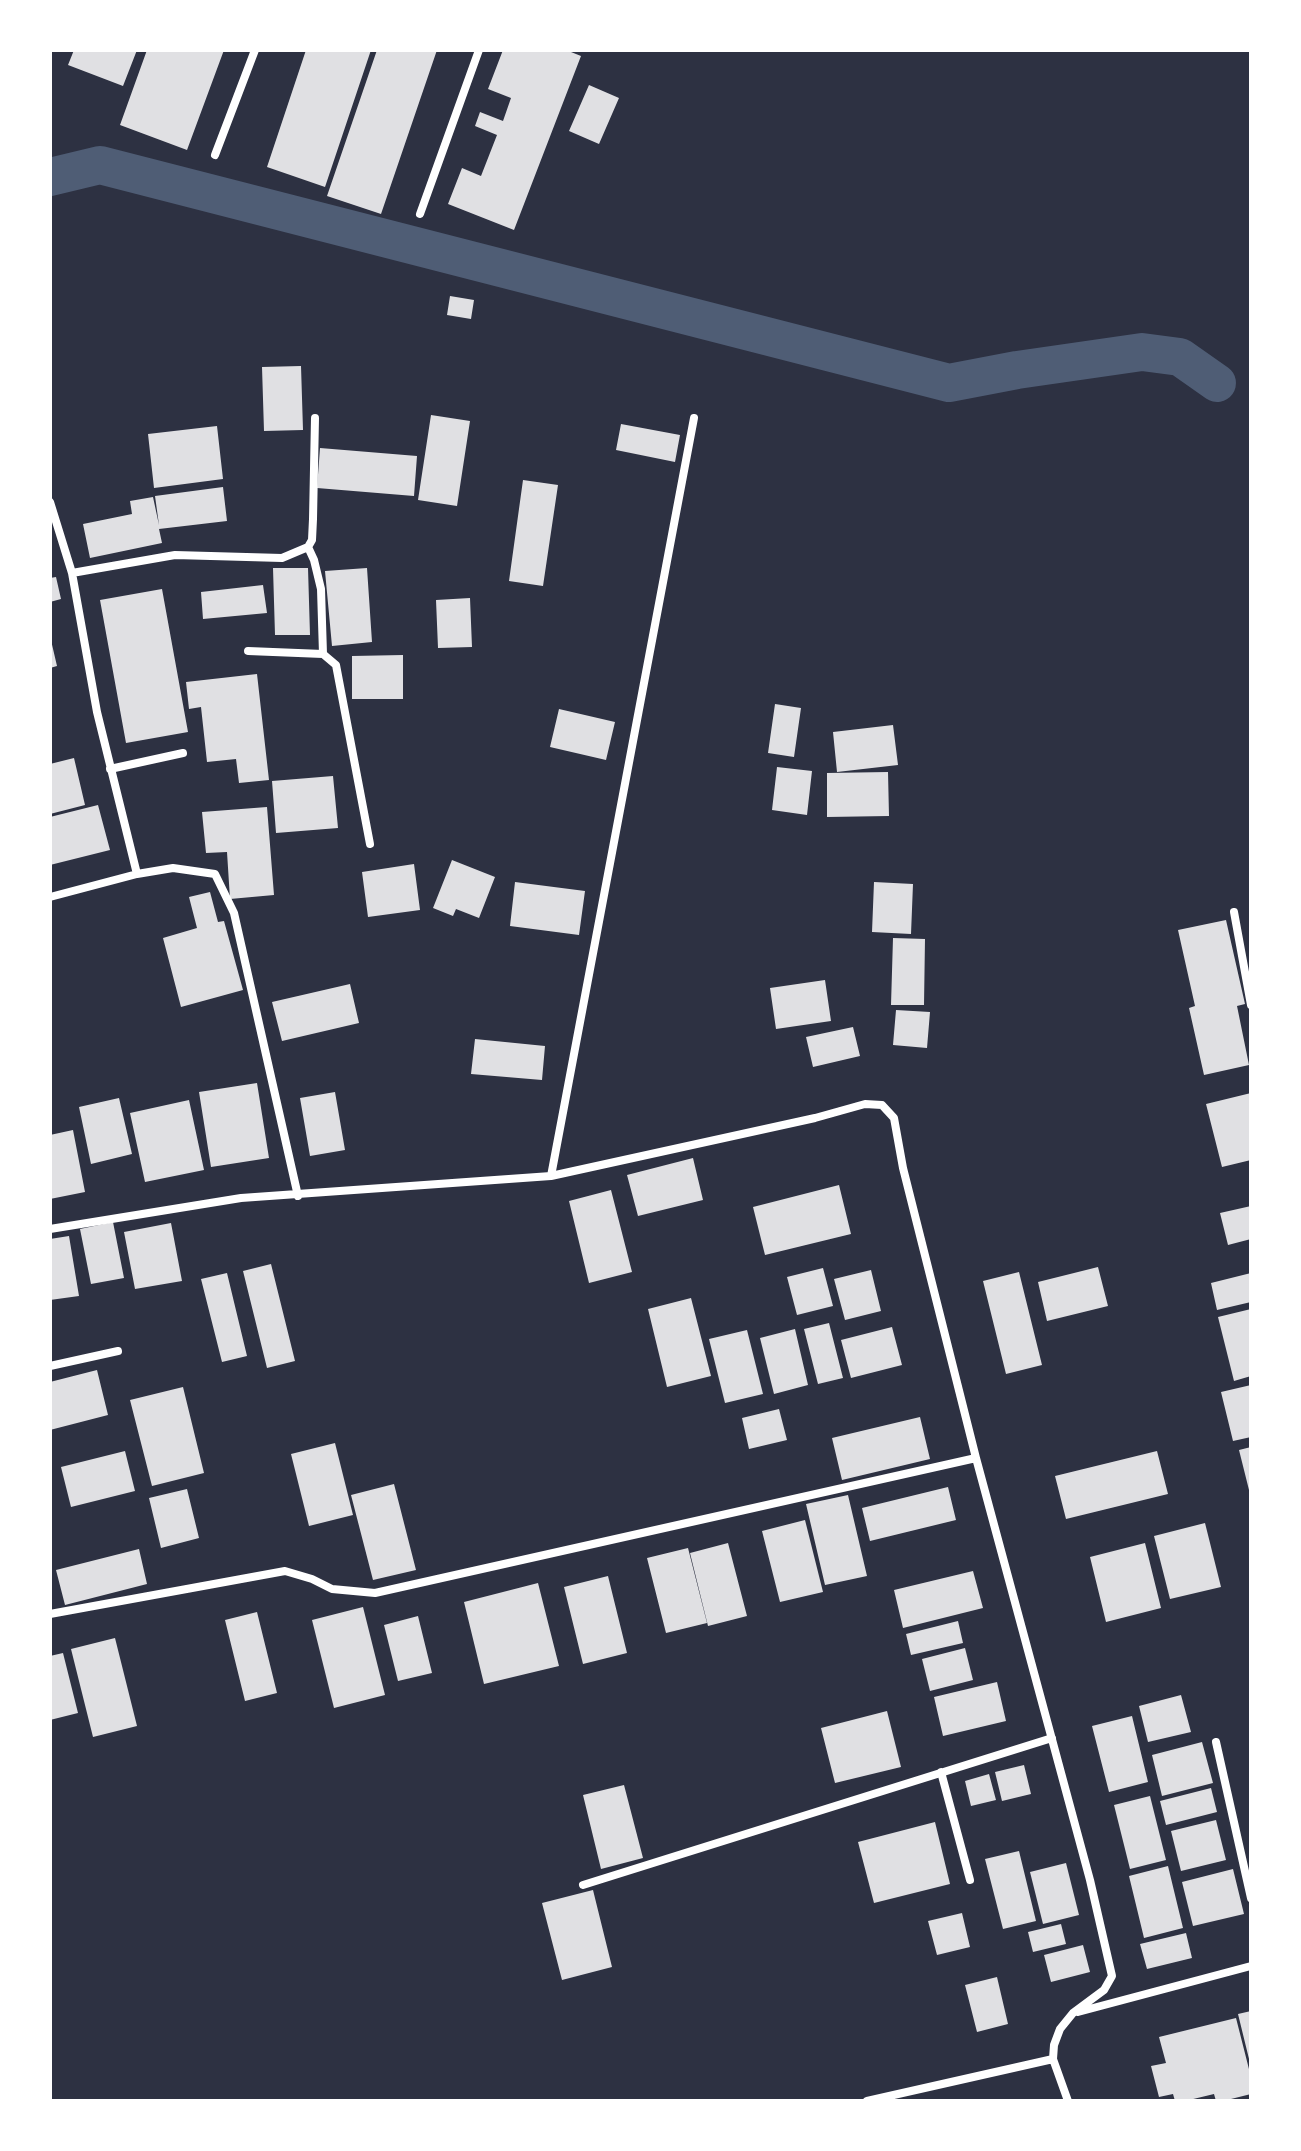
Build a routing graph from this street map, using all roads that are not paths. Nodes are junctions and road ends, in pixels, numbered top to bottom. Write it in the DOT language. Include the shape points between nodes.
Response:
graph roads {
  1 [pos="255,50"];
  2 [pos="479,50"];
  3 [pos="215,155"];
  4 [pos="420,214"];
  5 [pos="315,418"];
  6 [pos="694,418"];
  7 [pos="50,502"];
  8 [pos="308,547"];
  9 [pos="72,573"];
  10 [pos="248,651"];
  11 [pos="323,654"];
  12 [pos="183,753"];
  13 [pos="110,769"];
  14 [pos="370,844"];
  15 [pos="137,874"];
  16 [pos="50,897"];
  17 [pos="1234,912"];
  18 [pos="1251,1005"];
  19 [pos="551,1176"];
  20 [pos="298,1196"];
  21 [pos="50,1229"];
  22 [pos="118,1351"];
  23 [pos="50,1366"];
  24 [pos="976,1458"];
  25 [pos="50,1614"];
  26 [pos="1052,1738"];
  27 [pos="1216,1742"];
  28 [pos="941,1772"];
  29 [pos="970,1880"];
  30 [pos="583,1885"];
  31 [pos="1251,1898"];
  32 [pos="1251,1966"];
  33 [pos="1073,2013"];
  34 [pos="1053,2059"];
  35 [pos="867,2101"];
  36 [pos="1068,2101"];
  1 -- 3 [label="street"];
  2 -- 4 [label="street"];
  5 -- 8 [label="street"];
  6 -- 19 [label="street"];
  7 -- 9 [label="street"];
  8 -- 9 [label="street" via="282,558 175,555"];
  8 -- 11 [label="street" via="321,589"];
  9 -- 13 [label="street"];
  10 -- 11 [label="street"];
  11 -- 14 [label="street" via="336,665"];
  12 -- 13 [label="street"];
  13 -- 15 [label="street"];
  15 -- 16 [label="street"];
  15 -- 20 [label="street" via="173,868 215,874 234,913"];
  17 -- 18 [label="street"];
  19 -- 20 [label="street"];
  19 -- 24 [label="street" via="865,1104 882,1105 894,1118"];
  20 -- 21 [label="street" via="241,1198"];
  22 -- 23 [label="street"];
  24 -- 25 [label="street" via="375,1593 332,1589 285,1571"];
  24 -- 26 [label="street"];
  26 -- 28 [label="street"];
  26 -- 33 [label="street" via="1112,1976 1104,1990"];
  27 -- 31 [label="street"];
  28 -- 29 [label="street"];
  28 -- 30 [label="street"];
  32 -- 33 [label="street"];
  33 -- 34 [label="street" via="1060,2029"];
  34 -- 35 [label="street"];
  34 -- 36 [label="street"];
}
